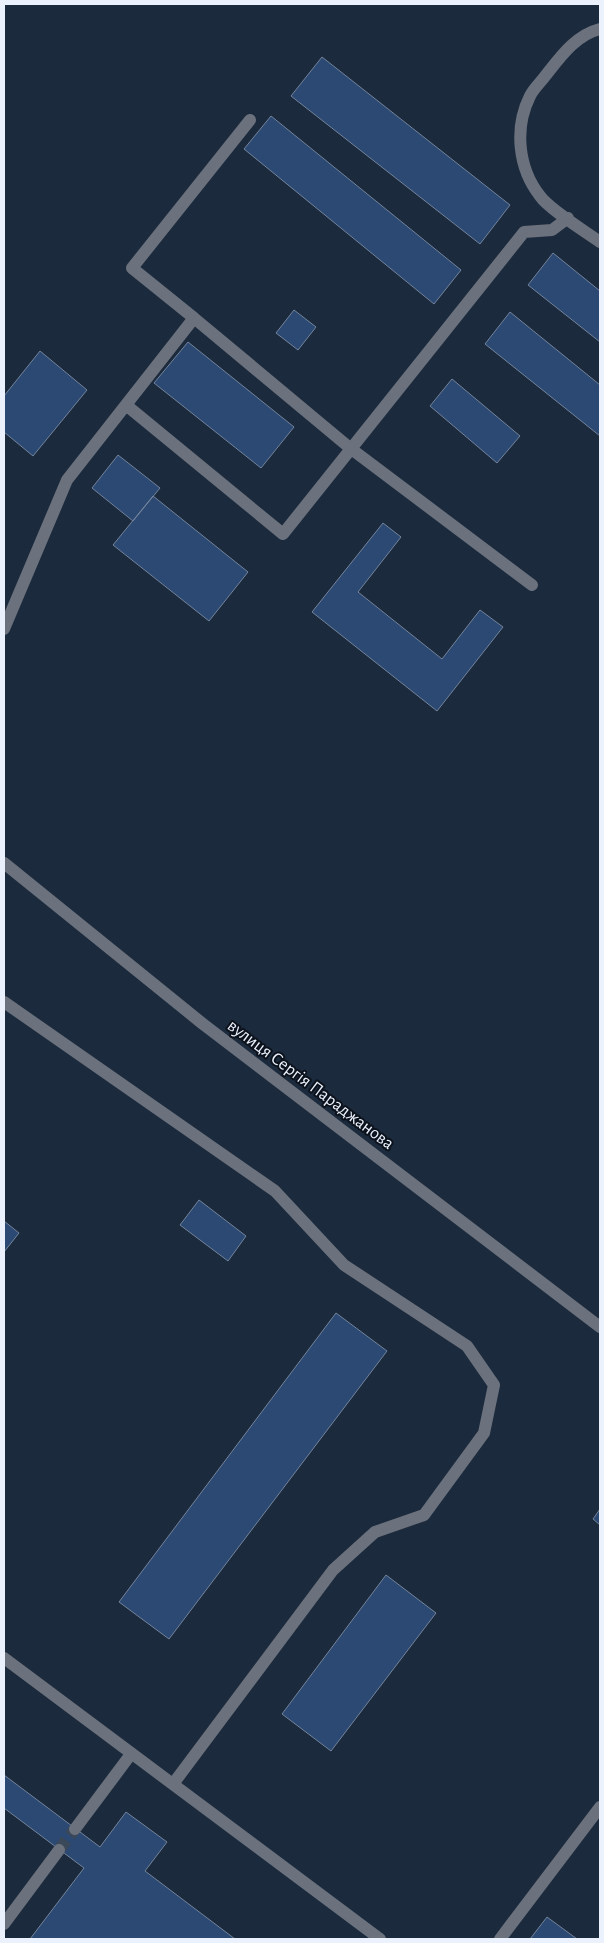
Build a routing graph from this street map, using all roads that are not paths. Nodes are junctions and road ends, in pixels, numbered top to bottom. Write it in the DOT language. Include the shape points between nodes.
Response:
graph roads {
  1 [pos="600,29"];
  2 [pos="250,120"];
  3 [pos="568,218"];
  4 [pos="600,242"];
  5 [pos="194,318"];
  6 [pos="126,405"];
  7 [pos="350,448"];
  8 [pos="532,585"];
  9 [pos="4,629"];
  10 [pos="4,863"];
  11 [pos="4,1002"];
  12 [pos="600,1327"];
  13 [pos="4,1658"];
  14 [pos="131,1754"];
  15 [pos="173,1784"];
  16 [pos="600,1807"];
  17 [pos="75,1829"];
  18 [pos="59,1850"];
  19 [pos="4,1924"];
  20 [pos="380,1939"];
  21 [pos="500,1939"];
  1 -- 3 [label="lane" via="578,39 562,55 531,96 521,122 520,148 526,174 540,198"];
  2 -- 5 [label="lane" via="132,268"];
  3 -- 4 [label="lane"];
  3 -- 7 [label="lane" via="552,230 524,232"];
  5 -- 6 [label="lane"];
  5 -- 7 [label="lane"];
  6 -- 7 [label="lane" via="283,534"];
  6 -- 9 [label="lane" via="67,480"];
  7 -- 8 [label="lane"];
  10 -- 12 [label="lane, вулиця Сергія Параджанова" via="203,1024"];
  11 -- 15 [label="lane" via="275,1191 344,1265 467,1346 494,1385 484,1434 424,1515 375,1532 333,1570"];
  13 -- 14 [label="lane"];
  14 -- 15 [label="lane"];
  14 -- 17 [label="lane"];
  15 -- 20 [label="lane"];
  16 -- 21 [label="lane"];
  18 -- 19 [label="lane"];
}
